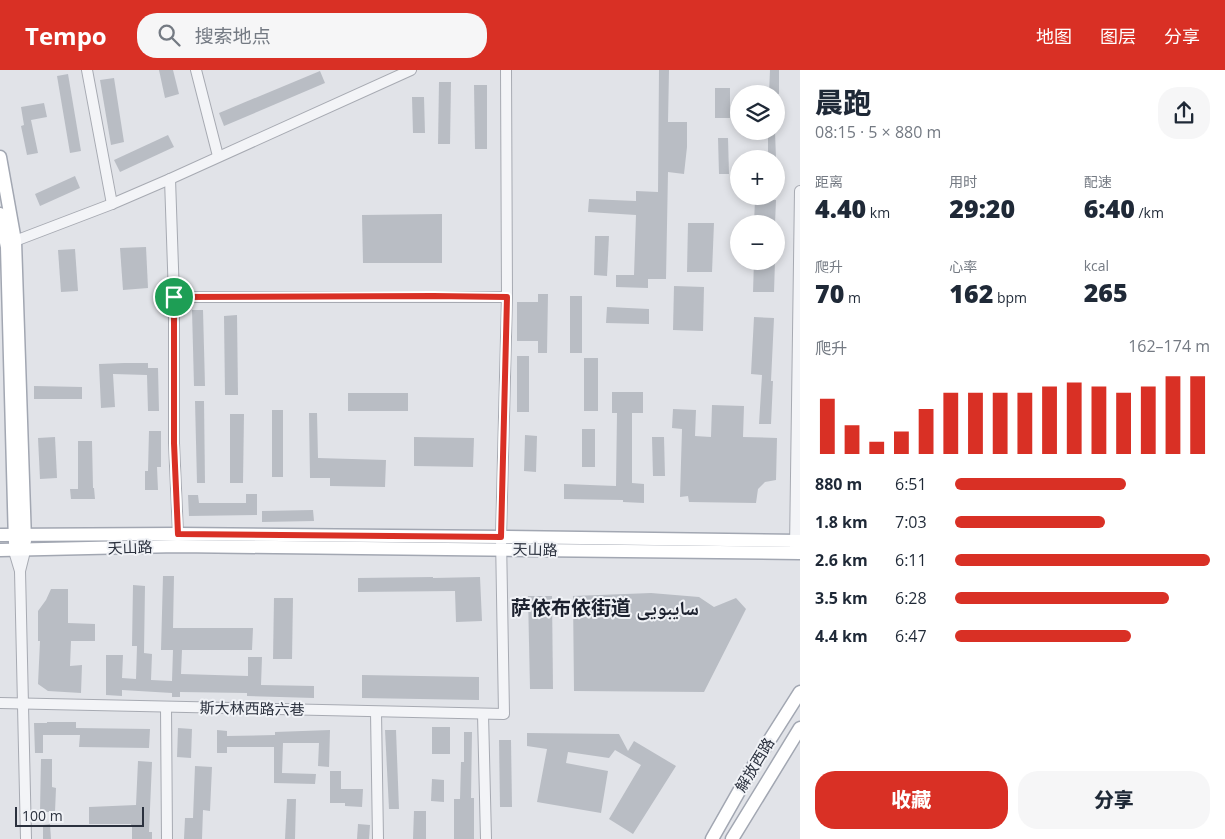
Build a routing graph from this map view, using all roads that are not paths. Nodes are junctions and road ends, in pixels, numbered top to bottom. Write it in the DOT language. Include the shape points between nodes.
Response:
graph roads {
  1 [pos="87,70"];
  2 [pos="196,70"];
  3 [pos="411,70"];
  4 [pos="506,70"];
  5 [pos="218,156"];
  6 [pos="0,157"];
  7 [pos="170,179"];
  8 [pos="800,191"];
  9 [pos="112,204"];
  10 [pos="0,214"];
  11 [pos="15,241"];
  12 [pos="174,297"];
  13 [pos="507,297"];
  14 [pos="178,534"];
  15 [pos="0,535"];
  16 [pos="20,535"];
  17 [pos="501,543"];
  18 [pos="798,547"];
  19 [pos="0,550"];
  20 [pos="20,551"];
  21 [pos="800,692"];
  22 [pos="0,703"];
  23 [pos="23,704"];
  24 [pos="166,707"];
  25 [pos="376,712"];
  26 [pos="484,714"];
  27 [pos="800,728"];
  28 [pos="26,839"];
  29 [pos="167,839"];
  30 [pos="378,839"];
  31 [pos="486,839"];
  32 [pos="712,839"];
  33 [pos="732,839"];
  1 -- 9 [label="street"];
  2 -- 5 [label="street"];
  3 -- 5 [label="street"];
  4 -- 13 [label="street"];
  5 -- 7 [label="street"];
  6 -- 11 [label="main road"];
  7 -- 9 [label="street"];
  7 -- 12 [label="street"];
  8 -- 18 [label="street"];
  9 -- 11 [label="street"];
  10 -- 16 [label="main road" via="6,247"];
  11 -- 16 [label="main road"];
  12 -- 13 [label="street"];
  12 -- 14 [label="street"];
  13 -- 17 [label="street"];
  14 -- 16 [label="main road, 天山路"];
  14 -- 17 [label="main road, 天山路"];
  15 -- 16 [label="main road, 天山路"];
  16 -- 20 [label="main road"];
  17 -- 18 [label="main road, 天山路"];
  17 -- 20 [label="main road, 天山路"];
  17 -- 26 [label="street, 斯大林西路六巷" via="504,714"];
  19 -- 20 [label="main road, 天山路"];
  20 -- 23 [label="street"];
  21 -- 32 [label="main road, 解放西路"];
  22 -- 23 [label="street, 斯大林西路六巷"];
  23 -- 24 [label="street, 斯大林西路六巷"];
  23 -- 28 [label="street"];
  24 -- 25 [label="street, 斯大林西路六巷"];
  24 -- 29 [label="street"];
  25 -- 26 [label="street, 斯大林西路六巷"];
  25 -- 30 [label="street"];
  26 -- 31 [label="street"];
  27 -- 33 [label="main road, 解放西路"];
}
